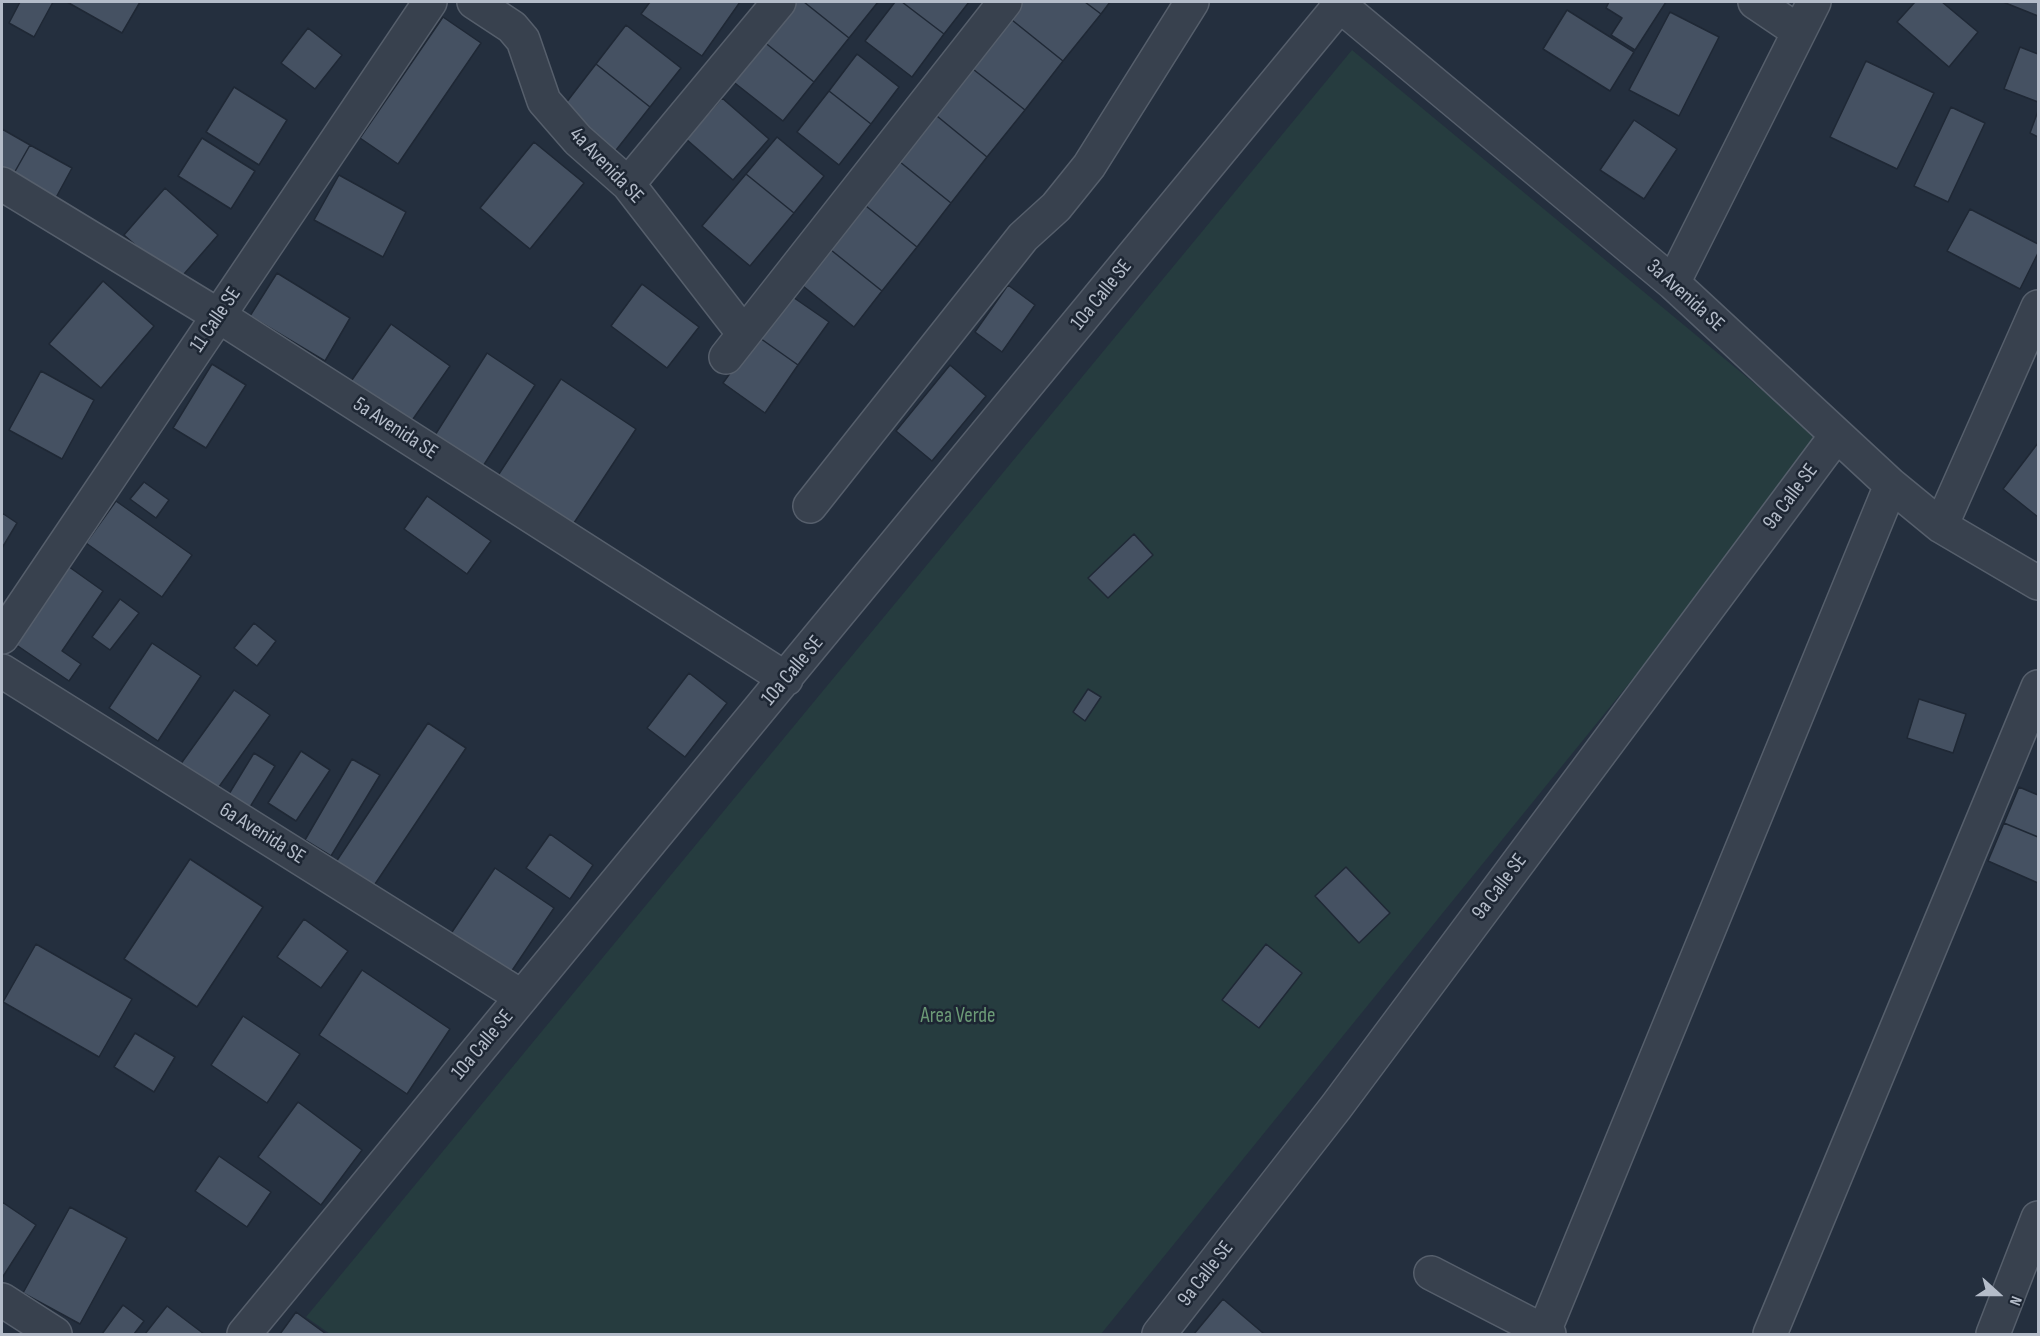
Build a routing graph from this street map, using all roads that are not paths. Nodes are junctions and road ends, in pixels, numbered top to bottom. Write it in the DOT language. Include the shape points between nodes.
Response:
graph roads {
  1 [pos="430,2"];
  2 [pos="474,2"];
  3 [pos="779,2"];
  4 [pos="1005,2"];
  5 [pos="1192,2"];
  6 [pos="1755,2"];
  7 [pos="1814,2"];
  8 [pos="1338,3"];
  9 [pos="1798,31"];
  10 [pos="2,184"];
  11 [pos="628,184"];
  12 [pos="1673,283"];
  13 [pos="2038,307"];
  14 [pos="219,316"];
  15 [pos="1836,436"];
  16 [pos="1891,485"];
  17 [pos="810,506"];
  18 [pos="1941,526"];
  19 [pos="2038,583"];
  20 [pos="2,637"];
  21 [pos="2,671"];
  22 [pos="786,679"];
  23 [pos="2038,687"];
  24 [pos="522,997"];
  25 [pos="2038,1218"];
  26 [pos="1431,1273"];
  27 [pos="2,1300"];
  28 [pos="1546,1334"];
  29 [pos="55,1335"];
  30 [pos="244,1335"];
  31 [pos="1159,1335"];
  32 [pos="1770,1335"];
  33 [pos="1992,1335"];
  1 -- 14 [label="street, 11 Calle SE"];
  2 -- 11 [label="street, 4a Avenida SE" via="512,27 523,40 544,101 578,140"];
  3 -- 11 [label="street"];
  4 -- 11 [label="street, 4a Avenida SE" via="735,345"];
  5 -- 17 [label="street" via="1089,166 1056,207 1023,237"];
  6 -- 9 [label="street"];
  7 -- 9 [label="street"];
  8 -- 12 [label="street, 3a Avenida SE"];
  8 -- 22 [label="street, 10a Calle SE"];
  9 -- 12 [label="street"];
  10 -- 14 [label="street, 5a Avenida SE"];
  12 -- 15 [label="street, 3a Avenida SE"];
  13 -- 18 [label="street"];
  14 -- 20 [label="street, 11 Calle SE"];
  14 -- 22 [label="street, 5a Avenida SE"];
  15 -- 16 [label="street, 3a Avenida SE"];
  15 -- 31 [label="street, 9a Calle SE" via="1336,1107"];
  16 -- 18 [label="street, 3a Avenida SE"];
  16 -- 28 [label="street"];
  18 -- 19 [label="street, 3a Avenida SE"];
  21 -- 24 [label="street, 6a Avenida SE"];
  22 -- 24 [label="street, 10a Calle SE"];
  23 -- 32 [label="street"];
  24 -- 30 [label="street, 10a Calle SE"];
  25 -- 33 [label="street"];
  26 -- 28 [label="street"];
  27 -- 29 [label="street"];
}
